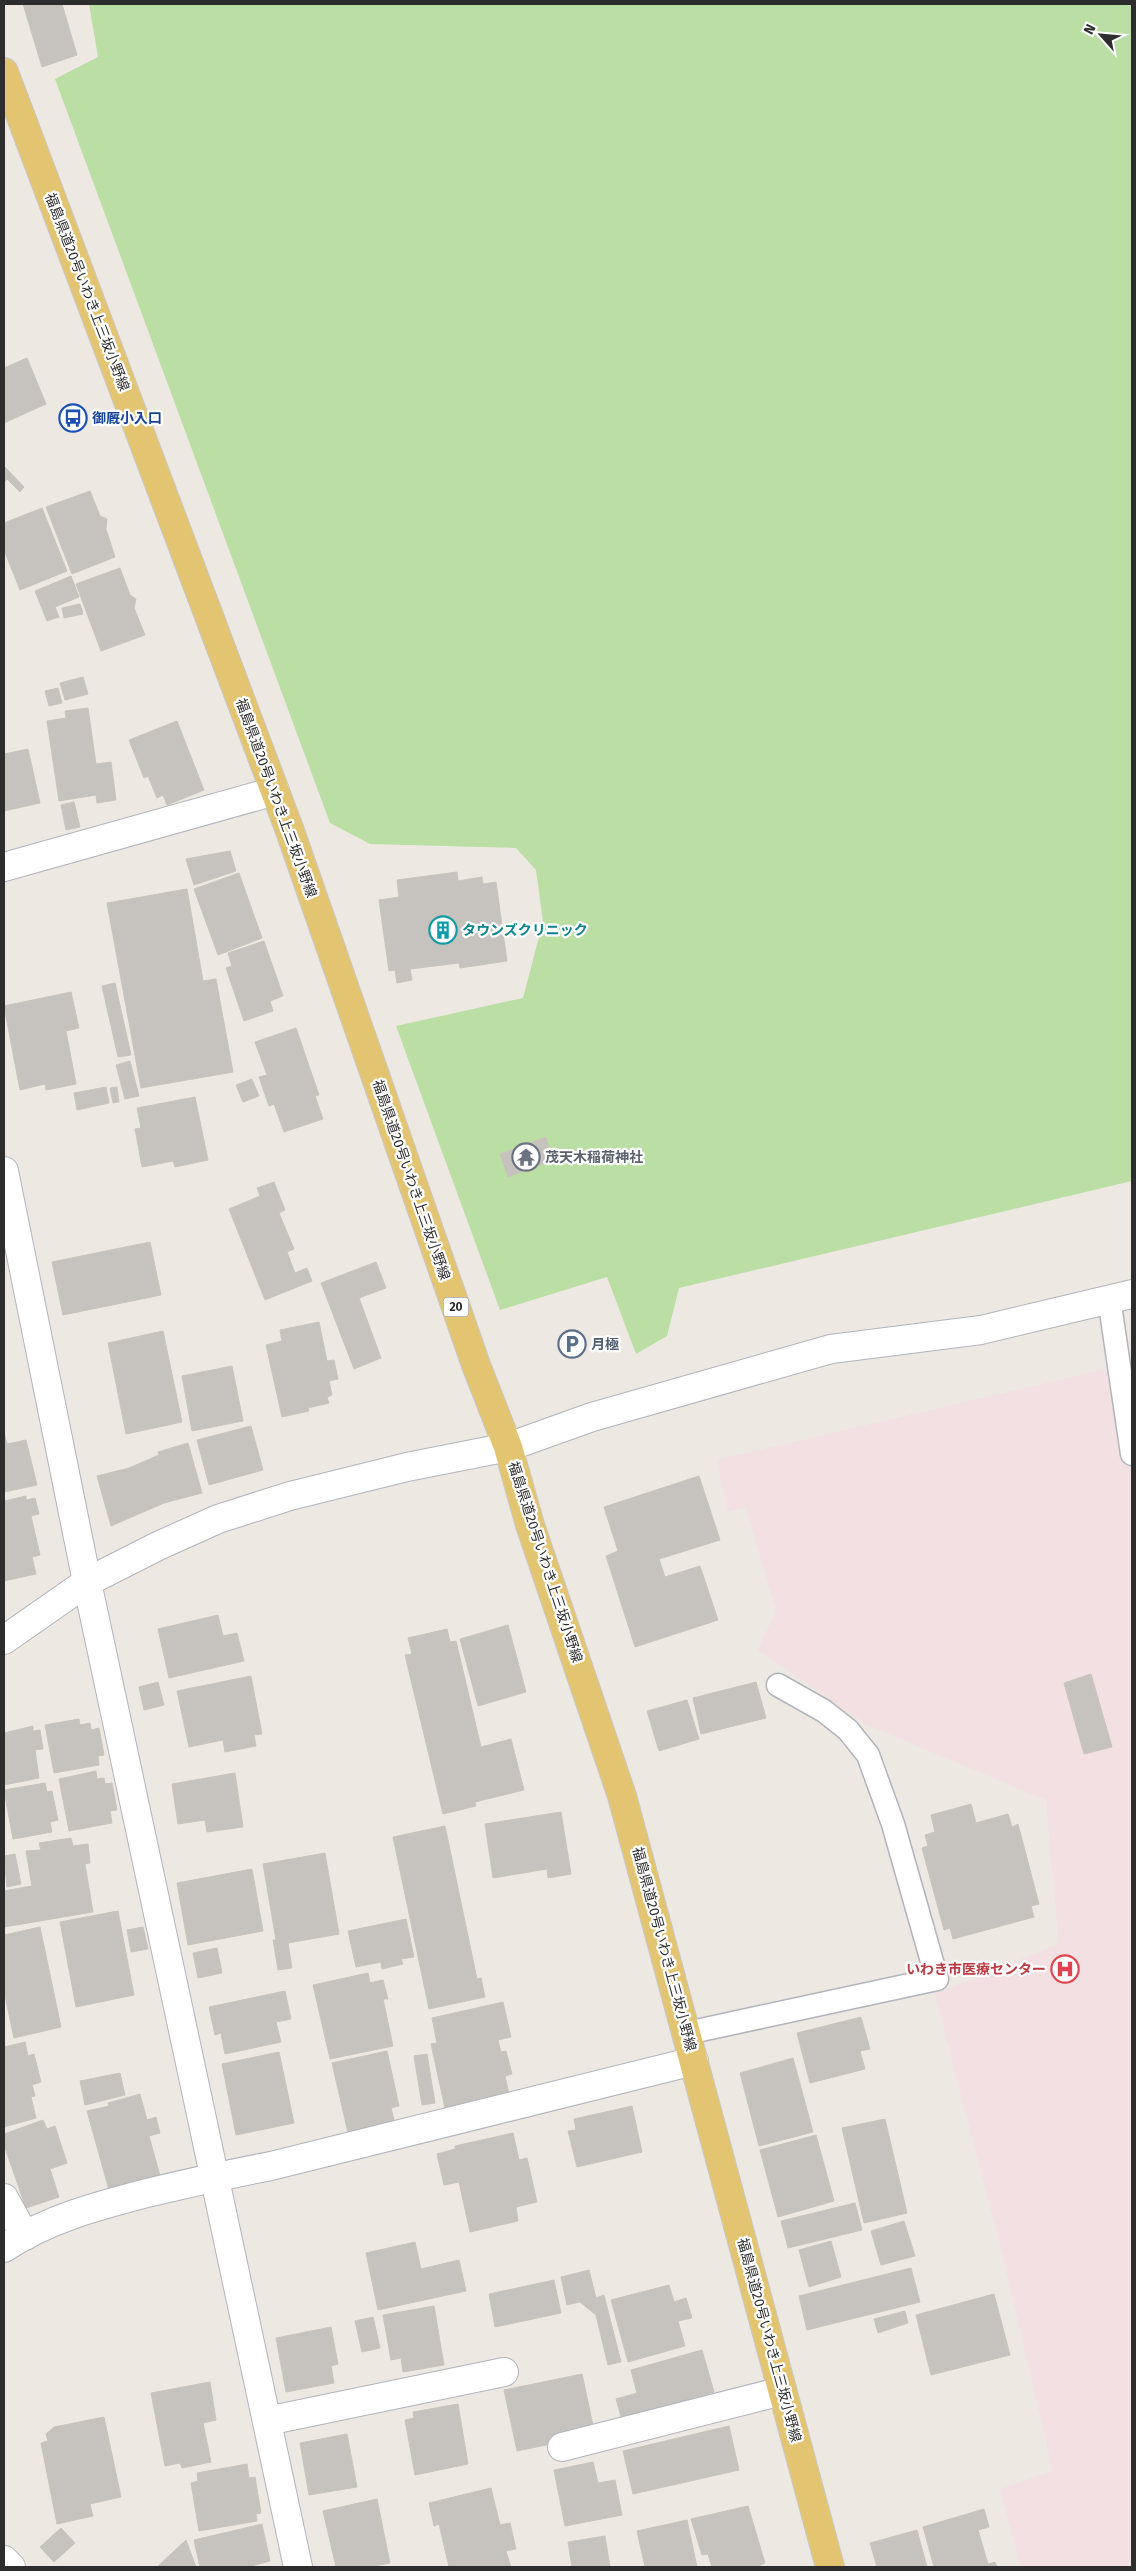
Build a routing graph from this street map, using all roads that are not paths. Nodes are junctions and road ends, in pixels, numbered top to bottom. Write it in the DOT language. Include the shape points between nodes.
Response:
graph roads {
  1 [pos="4,72"];
  2 [pos="275,791"];
  3 [pos="4,867"];
  4 [pos="5,1187"];
  5 [pos="1121,1296"];
  6 [pos="1132,1445"];
  7 [pos="508,1447"];
  8 [pos="87,1582"];
  9 [pos="4,1640"];
  10 [pos="778,1685"];
  11 [pos="687,2033"];
  12 [pos="694,2061"];
  13 [pos="215,2176"];
  14 [pos="4,2198"];
  15 [pos="14,2242"];
  16 [pos="504,2372"];
  17 [pos="782,2391"];
  18 [pos="266,2421"];
  19 [pos="562,2446"];
  20 [pos="4,2560"];
  21 [pos="11,2567"];
  22 [pos="298,2567"];
  23 [pos="830,2567"];
  1 -- 2 [label="main road, 福島県道20号いわき上三坂小野線 / 20"];
  2 -- 3 [label="street"];
  2 -- 7 [label="main road, 福島県道20号いわき上三坂小野線 / 20" via="476,1365"];
  4 -- 8 [label="street"];
  5 -- 6 [label="lane"];
  5 -- 7 [label="street" via="981,1330 831,1349 592,1417"];
  7 -- 8 [label="street" via="407,1467 290,1496 218,1519"];
  7 -- 11 [label="main road, 福島県道20号いわき上三坂小野線 / 20" via="530,1525 622,1796"];
  8 -- 9 [label="street"];
  8 -- 13 [label="street"];
  10 -- 11 [label="lane" via="824,1711 848,1730 868,1755 893,1824 937,1979"];
  11 -- 12 [label="main road, 福島県道20号いわき上三坂小野線 / 20"];
  12 -- 13 [label="street" via="271,2166"];
  12 -- 17 [label="main road, 福島県道20号いわき上三坂小野線 / 20"];
  13 -- 15 [label="street" via="99,2205 62,2218"];
  13 -- 18 [label="street"];
  14 -- 15 [label="street"];
  16 -- 18 [label="street"];
  17 -- 19 [label="street"];
  17 -- 23 [label="main road, 福島県道20号いわき上三坂小野線 / 20"];
  18 -- 22 [label="street"];
  20 -- 21 [label="street"];
}
